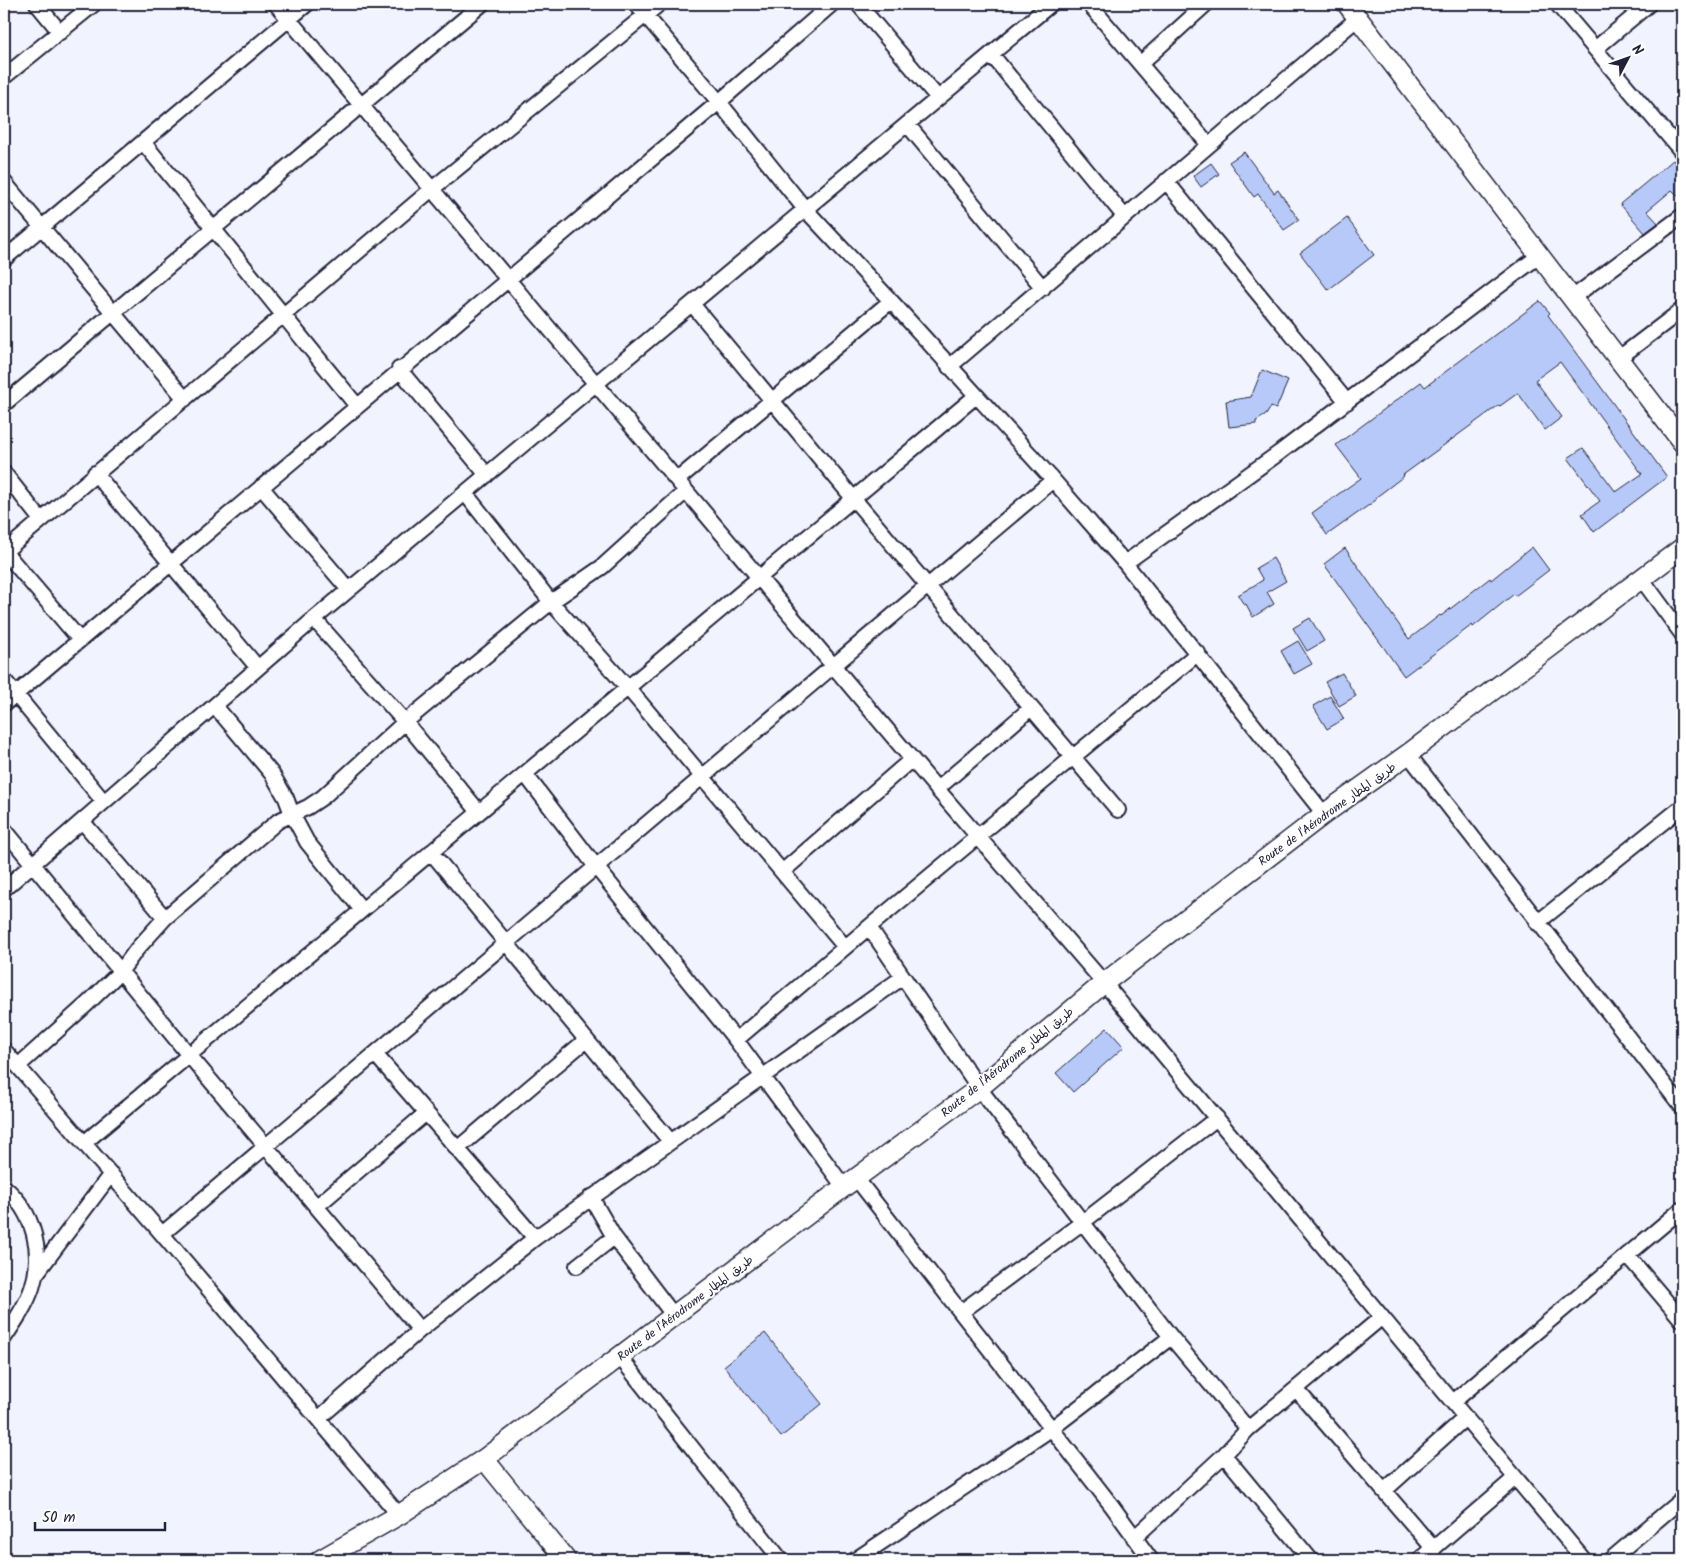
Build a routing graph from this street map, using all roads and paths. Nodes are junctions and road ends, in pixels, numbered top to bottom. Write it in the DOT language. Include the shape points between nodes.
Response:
graph roads {
  1 [pos="37,4"];
  2 [pos="94,4"];
  3 [pos="276,4"];
  4 [pos="307,4"];
  5 [pos="482,4"];
  6 [pos="636,4"];
  7 [pos="659,4"];
  8 [pos="832,4"];
  9 [pos="858,4"];
  10 [pos="1051,4"];
  11 [pos="1089,4"];
  12 [pos="1206,4"];
  13 [pos="1556,4"];
  14 [pos="1649,4"];
  15 [pos="1352,11"];
  16 [pos="645,15"];
  17 [pos="289,19"];
  18 [pos="60,32"];
  19 [pos="1595,49"];
  20 [pos="991,54"];
  21 [pos="1140,64"];
  22 [pos="4,77"];
  23 [pos="938,98"];
  24 [pos="719,102"];
  25 [pos="361,104"];
  26 [pos="907,124"];
  27 [pos="143,142"];
  28 [pos="1209,145"];
  29 [pos="1682,152"];
  30 [pos="1166,181"];
  31 [pos="4,182"];
  32 [pos="432,189"];
  33 [pos="805,209"];
  34 [pos="1124,216"];
  35 [pos="1682,216"];
  36 [pos="42,227"];
  37 [pos="214,229"];
  38 [pos="1540,255"];
  39 [pos="4,260"];
  40 [pos="508,280"];
  41 [pos="1043,288"];
  42 [pos="1572,298"];
  43 [pos="891,301"];
  44 [pos="692,304"];
  45 [pos="1682,310"];
  46 [pos="114,313"];
  47 [pos="283,316"];
  48 [pos="1618,358"];
  49 [pos="949,367"];
  50 [pos="399,369"];
  51 [pos="596,384"];
  52 [pos="976,396"];
  53 [pos="184,399"];
  54 [pos="772,400"];
  55 [pos="1347,402"];
  56 [pos="4,404"];
  57 [pos="357,406"];
  58 [pos="1682,442"];
  59 [pos="4,473"];
  60 [pos="95,473"];
  61 [pos="487,475"];
  62 [pos="1054,480"];
  63 [pos="682,486"];
  64 [pos="261,487"];
  65 [pos="465,493"];
  66 [pos="853,498"];
  67 [pos="41,520"];
  68 [pos="1682,548"];
  69 [pos="4,551"];
  70 [pos="170,563"];
  71 [pos="1125,563"];
  72 [pos="758,576"];
  73 [pos="1641,578"];
  74 [pos="928,586"];
  75 [pos="349,590"];
  76 [pos="551,602"];
  77 [pos="314,619"];
  78 [pos="1682,634"];
  79 [pos="80,640"];
  80 [pos="1198,653"];
  81 [pos="833,665"];
  82 [pos="258,668"];
  83 [pos="4,680"];
  84 [pos="628,688"];
  85 [pos="15,694"];
  86 [pos="4,704"];
  87 [pos="215,706"];
  88 [pos="1030,708"];
  89 [pos="406,722"];
  90 [pos="1408,754"];
  91 [pos="1074,758"];
  92 [pos="912,759"];
  93 [pos="525,774"];
  94 [pos="703,777"];
  95 [pos="937,789"];
  96 [pos="104,802"];
  97 [pos="1682,807"];
  98 [pos="1118,810"];
  99 [pos="479,812"];
  100 [pos="292,814"];
  101 [pos="1324,814"];
  102 [pos="82,821"];
  103 [pos="4,828"];
  104 [pos="977,836"];
  105 [pos="431,852"];
  106 [pos="33,864"];
  107 [pos="597,868"];
  108 [pos="782,872"];
  109 [pos="4,889"];
  110 [pos="362,910"];
  111 [pos="165,918"];
  112 [pos="1538,923"];
  113 [pos="869,927"];
  114 [pos="506,943"];
  115 [pos="846,947"];
  116 [pos="121,971"];
  117 [pos="903,977"];
  118 [pos="1104,983"];
  119 [pos="586,1040"];
  120 [pos="736,1040"];
  121 [pos="4,1050"];
  122 [pos="375,1054"];
  123 [pos="189,1055"];
  124 [pos="18,1066"];
  125 [pos="763,1077"];
  126 [pos="979,1088"];
  127 [pos="1682,1107"];
  128 [pos="426,1113"];
  129 [pos="1216,1118"];
  130 [pos="670,1141"];
  131 [pos="84,1143"];
  132 [pos="266,1146"];
  133 [pos="458,1149"];
  134 [pos="110,1174"];
  135 [pos="850,1183"];
  136 [pos="4,1187"];
  137 [pos="591,1197"];
  138 [pos="317,1206"];
  139 [pos="1682,1209"];
  140 [pos="1083,1222"];
  141 [pos="162,1234"];
  142 [pos="614,1237"];
  143 [pos="535,1238"];
  144 [pos="1627,1255"];
  145 [pos="577,1266"];
  146 [pos="36,1274"];
  147 [pos="961,1312"];
  148 [pos="674,1316"];
  149 [pos="1382,1317"];
  150 [pos="1682,1320"];
  151 [pos="420,1330"];
  152 [pos="1171,1337"];
  153 [pos="4,1338"];
  154 [pos="620,1357"];
  155 [pos="1296,1389"];
  156 [pos="1453,1402"];
  157 [pos="1466,1418"];
  158 [pos="318,1419"];
  159 [pos="1051,1429"];
  160 [pos="1248,1429"];
  161 [pos="1224,1455"];
  162 [pos="484,1458"];
  163 [pos="1515,1478"];
  164 [pos="1385,1490"];
  165 [pos="1682,1499"];
  166 [pos="399,1515"];
  167 [pos="1134,1538"];
  168 [pos="1434,1549"];
  169 [pos="320,1560"];
  170 [pos="566,1560"];
  171 [pos="781,1560"];
  172 [pos="855,1560"];
  173 [pos="1151,1560"];
  174 [pos="1311,1560"];
  175 [pos="1420,1560"];
  176 [pos="1584,1560"];
  177 [pos="1610,1560"];
  1 -- 18 [label="street"];
  2 -- 18 [label="street"];
  3 -- 17 [label="street"];
  4 -- 17 [label="street"];
  5 -- 25 [label="street"];
  6 -- 16 [label="street"];
  7 -- 16 [label="street"];
  8 -- 24 [label="street"];
  9 -- 23 [label="street"];
  10 -- 20 [label="street"];
  11 -- 21 [label="street"];
  12 -- 21 [label="street"];
  13 -- 19 [label="street"];
  14 -- 19 [label="street"];
  15 -- 28 [label="street"];
  15 -- 38 [label="street"];
  16 -- 24 [label="street"];
  16 -- 32 [label="street"];
  17 -- 25 [label="street"];
  17 -- 27 [label="street"];
  18 -- 22 [label="street"];
  19 -- 29 [label="street"];
  20 -- 23 [label="street"];
  20 -- 34 [label="street"];
  21 -- 28 [label="street"];
  23 -- 26 [label="street"];
  24 -- 33 [label="street"];
  24 -- 40 [label="street"];
  25 -- 32 [label="street"];
  25 -- 37 [label="street"];
  26 -- 33 [label="street"];
  26 -- 41 [label="street"];
  27 -- 36 [label="street"];
  27 -- 37 [label="street"];
  28 -- 30 [label="street"];
  30 -- 34 [label="street"];
  30 -- 55 [label="street"];
  31 -- 36 [label="street"];
  32 -- 40 [label="street"];
  32 -- 47 [label="street"];
  33 -- 43 [label="street"];
  33 -- 44 [label="street"];
  34 -- 41 [label="street"];
  35 -- 42 [label="street"];
  36 -- 39 [label="street"];
  36 -- 46 [label="street"];
  37 -- 46 [label="street"];
  37 -- 47 [label="street"];
  38 -- 42 [label="street"];
  38 -- 55 [label="street"];
  40 -- 50 [label="street"];
  40 -- 51 [label="street"];
  41 -- 49 [label="street"];
  42 -- 48 [label="street"];
  43 -- 49 [label="street"];
  43 -- 54 [label="street"];
  44 -- 51 [label="street"];
  44 -- 54 [label="street"];
  45 -- 48 [label="street"];
  46 -- 53 [label="street"];
  46 -- 56 [label="street"];
  47 -- 53 [label="street"];
  47 -- 57 [label="street"];
  48 -- 58 [label="street"];
  49 -- 52 [label="street"];
  50 -- 57 [label="street"];
  50 -- 61 [label="street"];
  51 -- 61 [label="street"];
  51 -- 63 [label="street"];
  52 -- 62 [label="street"];
  52 -- 66 [label="street"];
  53 -- 60 [label="street"];
  54 -- 63 [label="street"];
  54 -- 66 [label="street"];
  55 -- 71 [label="street"];
  57 -- 64 [label="street"];
  59 -- 67 [label="street"];
  60 -- 67 [label="street"];
  60 -- 70 [label="street"];
  61 -- 65 [label="street"];
  62 -- 71 [label="street"];
  62 -- 74 [label="street"];
  63 -- 72 [label="street"];
  63 -- 76 [label="street" via="602,567"];
  64 -- 70 [label="street"];
  64 -- 75 [label="street"];
  65 -- 75 [label="street"];
  65 -- 76 [label="street"];
  66 -- 72 [label="street"];
  66 -- 74 [label="street"];
  67 -- 69 [label="street"];
  68 -- 73 [label="street, Route de l'Aérodrome طريق المطار"];
  69 -- 79 [label="street"];
  70 -- 79 [label="street"];
  70 -- 82 [label="street"];
  71 -- 80 [label="street"];
  72 -- 81 [label="street"];
  72 -- 84 [label="street"];
  73 -- 78 [label="street"];
  73 -- 90 [label="street, Route de l'Aérodrome طريق المطار"];
  74 -- 81 [label="street"];
  74 -- 88 [label="street"];
  75 -- 77 [label="street"];
  76 -- 84 [label="street"];
  76 -- 89 [label="street"];
  77 -- 82 [label="street"];
  77 -- 89 [label="street"];
  79 -- 85 [label="street"];
  80 -- 91 [label="street"];
  80 -- 101 [label="street"];
  81 -- 92 [label="street"];
  81 -- 94 [label="street"];
  82 -- 87 [label="street"];
  83 -- 85 [label="street"];
  84 -- 93 [label="street"];
  84 -- 94 [label="street"];
  85 -- 86 [label="street"];
  85 -- 96 [label="street"];
  87 -- 96 [label="street"];
  87 -- 100 [label="street" via="272,774"];
  88 -- 91 [label="street"];
  88 -- 95 [label="street"];
  89 -- 99 [label="street"];
  89 -- 100 [label="street" via="323,797"];
  90 -- 101 [label="street, Route de l'Aérodrome طريق المطار"];
  90 -- 112 [label="street"];
  91 -- 98 [label="street"];
  91 -- 104 [label="street"];
  92 -- 95 [label="street"];
  92 -- 108 [label="street"];
  93 -- 99 [label="street"];
  93 -- 107 [label="street"];
  94 -- 107 [label="street"];
  94 -- 108 [label="street"];
  95 -- 104 [label="street"];
  96 -- 102 [label="street"];
  97 -- 112 [label="street"];
  99 -- 105 [label="street"];
  100 -- 110 [label="street" via="307,842"];
  100 -- 111 [label="street" via="278,821"];
  101 -- 118 [label="street, Route de l'Aérodrome طريق المطار"];
  102 -- 106 [label="street"];
  102 -- 111 [label="street"];
  103 -- 106 [label="street"];
  104 -- 113 [label="street"];
  104 -- 118 [label="street"];
  105 -- 110 [label="street"];
  105 -- 114 [label="street"];
  106 -- 109 [label="street"];
  106 -- 116 [label="street"];
  107 -- 114 [label="street"];
  107 -- 120 [label="street"];
  108 -- 115 [label="street"];
  110 -- 123 [label="street"];
  111 -- 116 [label="street"];
  112 -- 127 [label="street"];
  113 -- 115 [label="street"];
  113 -- 117 [label="street"];
  114 -- 119 [label="street"];
  114 -- 122 [label="street"];
  115 -- 120 [label="street"];
  116 -- 123 [label="street"];
  116 -- 124 [label="street"];
  117 -- 125 [label="street"];
  117 -- 126 [label="street"];
  118 -- 126 [label="street, Route de l'Aérodrome طريق المطار"];
  118 -- 129 [label="street"];
  119 -- 130 [label="street"];
  119 -- 133 [label="street"];
  120 -- 125 [label="street"];
  121 -- 124 [label="street"];
  122 -- 128 [label="street"];
  122 -- 132 [label="street"];
  123 -- 131 [label="street"];
  123 -- 132 [label="street"];
  124 -- 131 [label="street"];
  125 -- 130 [label="street"];
  125 -- 135 [label="street"];
  126 -- 135 [label="street, Route de l'Aérodrome طريق المطار"];
  126 -- 140 [label="street"];
  128 -- 133 [label="street"];
  128 -- 138 [label="street"];
  129 -- 140 [label="street"];
  129 -- 149 [label="street"];
  130 -- 137 [label="street"];
  131 -- 134 [label="street"];
  132 -- 138 [label="street"];
  132 -- 141 [label="street"];
  133 -- 143 [label="street"];
  134 -- 141 [label="street"];
  134 -- 146 [label="street"];
  135 -- 147 [label="street"];
  135 -- 148 [label="street, Route de l'Aérodrome طريق المطار"];
  136 -- 146 [label="street" via="24,1210 31,1224 36,1242"];
  137 -- 142 [label="street"];
  137 -- 143 [label="street"];
  138 -- 151 [label="street"];
  139 -- 144 [label="street"];
  140 -- 147 [label="street"];
  140 -- 152 [label="street"];
  141 -- 158 [label="street"];
  142 -- 145 [label="street"];
  142 -- 148 [label="street"];
  143 -- 151 [label="street"];
  144 -- 150 [label="street"];
  144 -- 156 [label="street"];
  146 -- 153 [label="street" via="32,1290"];
  147 -- 159 [label="street"];
  148 -- 154 [label="street, Route de l'Aérodrome طريق المطار"];
  149 -- 155 [label="street"];
  149 -- 156 [label="street"];
  151 -- 158 [label="street"];
  152 -- 159 [label="street"];
  152 -- 160 [label="street"];
  154 -- 162 [label="street, Route de l'Aérodrome طريق المطار"];
  154 -- 171 [label="street"];
  155 -- 160 [label="street"];
  155 -- 164 [label="street"];
  156 -- 157 [label="street"];
  157 -- 163 [label="street"];
  157 -- 164 [label="street"];
  158 -- 166 [label="street"];
  159 -- 167 [label="street"];
  159 -- 172 [label="street"];
  160 -- 161 [label="street"];
  161 -- 167 [label="street"];
  161 -- 174 [label="street"];
  162 -- 166 [label="street, Route de l'Aérodrome طريق المطار"];
  162 -- 170 [label="street"];
  163 -- 168 [label="street"];
  163 -- 176 [label="street"];
  164 -- 168 [label="street"];
  165 -- 177 [label="street"];
  166 -- 169 [label="street, Route de l'Aérodrome طريق المطار"];
  167 -- 173 [label="street"];
  168 -- 175 [label="street"];
}
